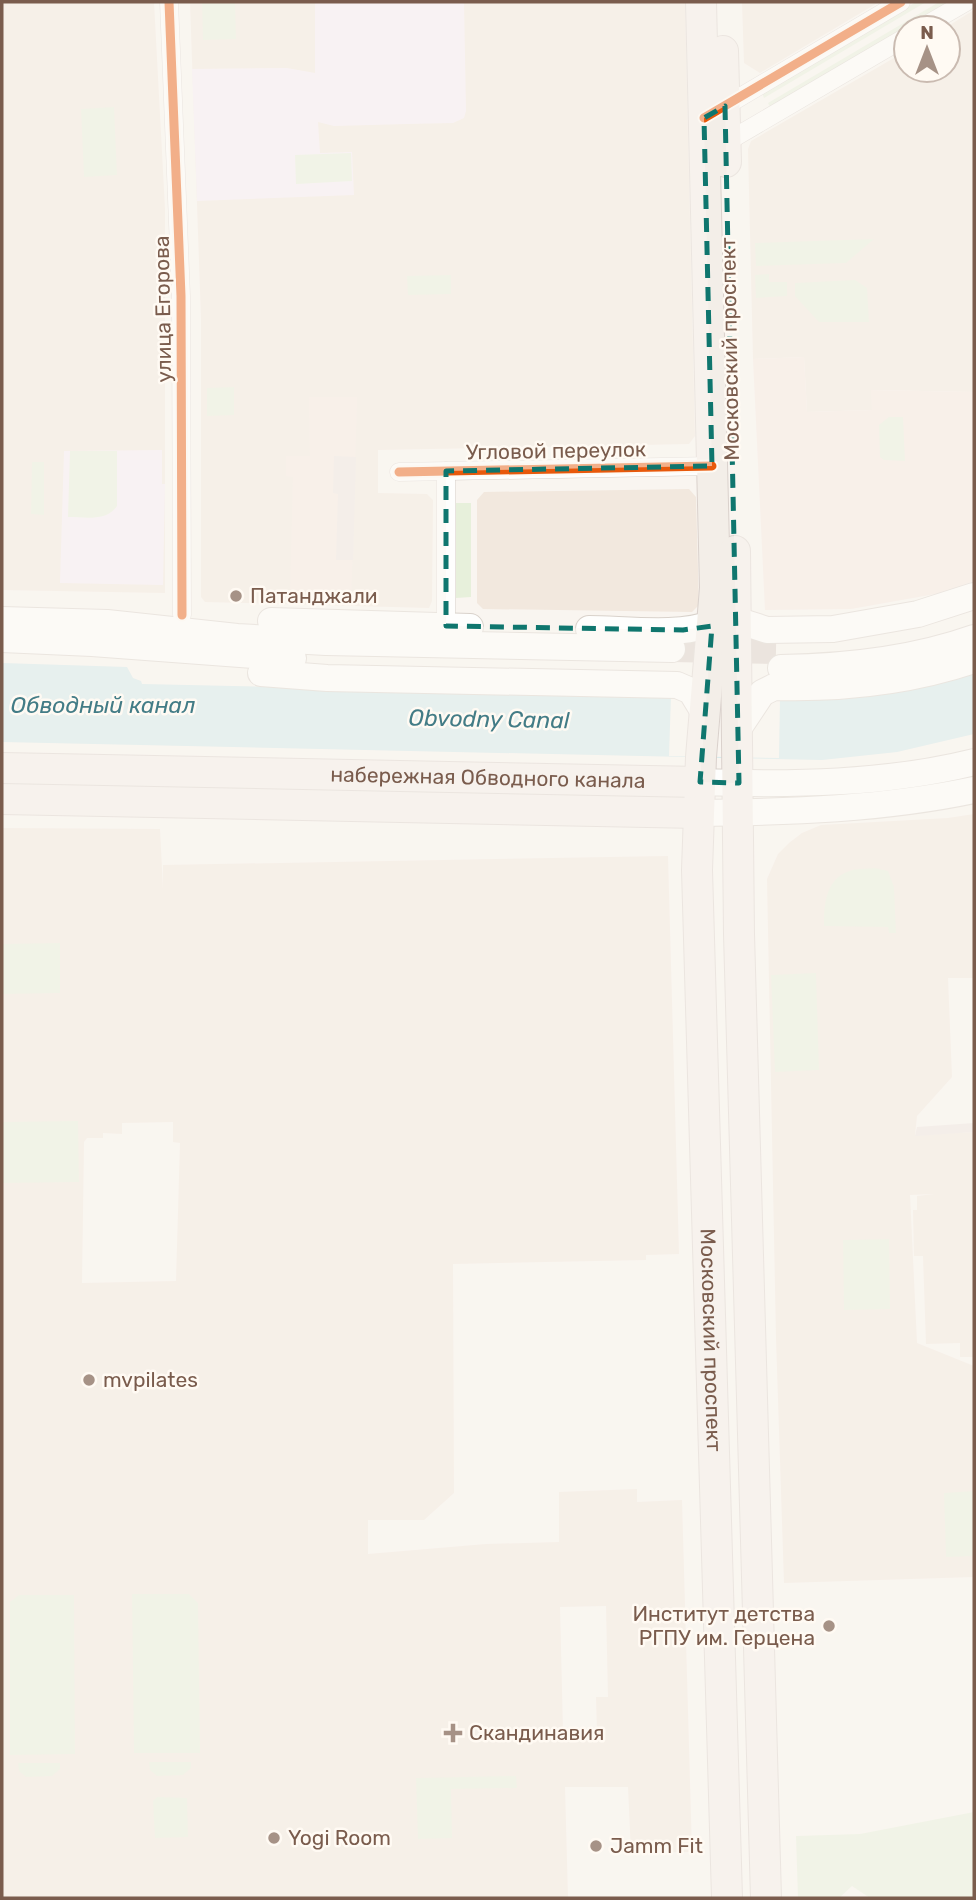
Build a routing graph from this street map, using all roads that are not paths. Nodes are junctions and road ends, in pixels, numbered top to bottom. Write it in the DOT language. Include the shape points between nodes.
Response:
graph roads {
  1 [pos="169,2"];
  2 [pos="701,2"];
  3 [pos="722,2"];
  4 [pos="901,2"];
  5 [pos="966,2"];
  6 [pos="945,14"];
  7 [pos="892,45"];
  8 [pos="715,112"];
  9 [pos="725,143"];
  10 [pos="712,466"];
  11 [pos="446,471"];
  12 [pos="399,472"];
  13 [pos="974,596"];
  14 [pos="183,615"];
  15 [pos="2,620"];
  16 [pos="974,620"];
  17 [pos="724,621"];
  18 [pos="107,623"];
  19 [pos="446,626"];
  20 [pos="974,638"];
  21 [pos="2,639"];
  22 [pos="151,646"];
  23 [pos="974,660"];
  24 [pos="747,697"];
  25 [pos="702,702"];
  26 [pos="738,757"];
  27 [pos="974,762"];
  28 [pos="2,768"];
  29 [pos="701,769"];
  30 [pos="974,790"];
  31 [pos="2,799"];
  32 [pos="698,813"];
  33 [pos="739,813"];
  34 [pos="727,1898"];
  35 [pos="766,1898"];
  1 -- 14 [label="street, улица Егорова" via="181,296"];
  2 -- 8 [label="main road, Московский проспект"];
  3 -- 8 [label="main road, Московский проспект"];
  4 -- 8 [label="street"];
  5 -- 6 [label="street"];
  7 -- 9 [label="street"];
  8 -- 9 [label="main road, Московский проспект"];
  8 -- 10 [label="main road, Московский проспект"];
  9 -- 17 [label="main road, Московский проспект"];
  10 -- 11 [label="street, Угловой переулок"];
  10 -- 17 [label="main road, Московский проспект" via="715,595"];
  11 -- 12 [label="street, Угловой переулок"];
  11 -- 19 [label="street, Угловой переулок"];
  13 -- 17 [label="main road" via="918,614 833,629 767,631"];
  14 -- 18 [label="main road" via="154,613"];
  14 -- 19 [label="main road"];
  15 -- 18 [label="main road"];
  16 -- 20 [label="main road" via="922,636 781,659 864,664"];
  17 -- 19 [label="main road" via="683,631"];
  17 -- 24 [label="main road, Московский проспект"];
  17 -- 25 [label="main road, Московский проспект"];
  18 -- 22 [label="main road" via="237,637 671,657 257,656"];
  21 -- 22 [label="main road"];
  22 -- 25 [label="main road" via="245,672 327,678 677,685"];
  23 -- 24 [label="main road" via="866,685 774,687"];
  24 -- 26 [label="main road, Московский проспект"];
  25 -- 29 [label="main road, Московский проспект"];
  26 -- 27 [label="main road, набережная Обводного канала" via="858,780"];
  26 -- 29 [label="main road, набережная Обводного канала"];
  26 -- 33 [label="main road, Московский проспект"];
  28 -- 29 [label="main road, набережная Обводного канала"];
  29 -- 32 [label="main road, Московский проспект"];
  30 -- 33 [label="main road, набережная Обводного канала" via="882,804"];
  31 -- 32 [label="main road, набережная Обводного канала"];
  32 -- 33 [label="main road, набережная Обводного канала"];
  32 -- 34 [label="main road, Московский проспект"];
  33 -- 35 [label="main road, Московский проспект"];
}
